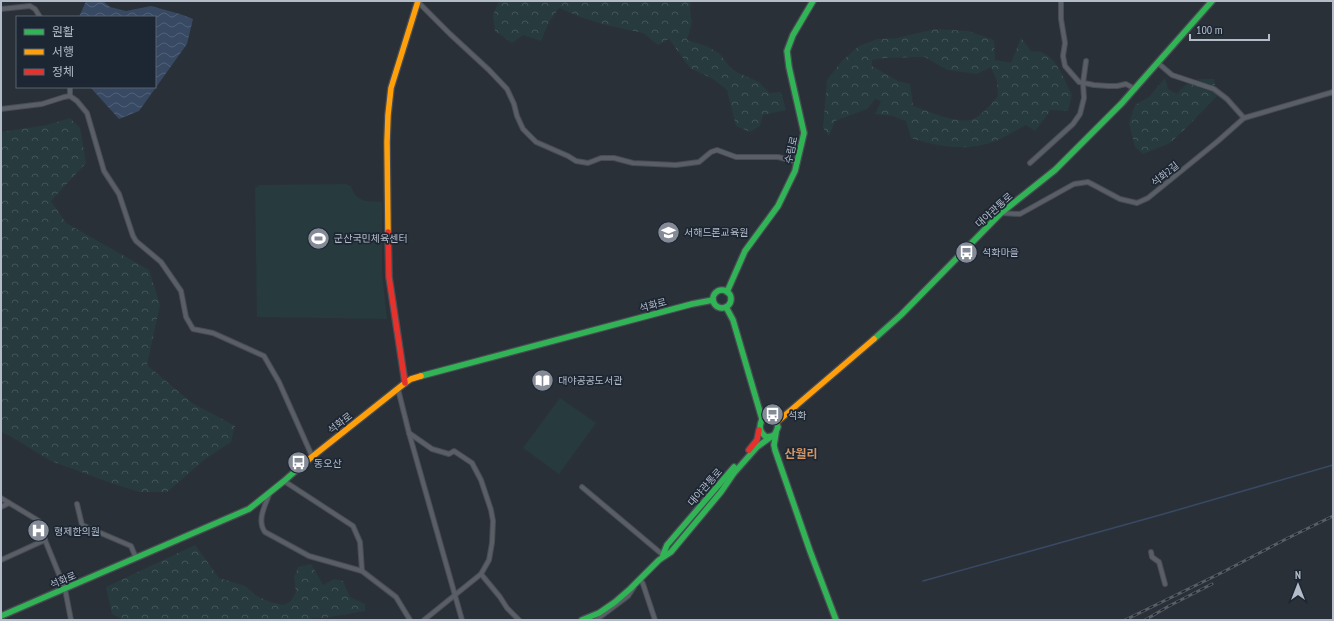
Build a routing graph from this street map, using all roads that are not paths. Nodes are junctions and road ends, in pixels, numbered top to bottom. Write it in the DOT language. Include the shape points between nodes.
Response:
graph roads {
  1 [pos="418,1"];
  2 [pos="813,1"];
  3 [pos="1061,1"];
  4 [pos="1212,1"];
  5 [pos="1,9"];
  6 [pos="39,16"];
  7 [pos="1086,61"];
  8 [pos="1158,63"];
  9 [pos="1083,83"];
  10 [pos="70,88"];
  11 [pos="1135,89"];
  12 [pos="1333,92"];
  13 [pos="70,96"];
  14 [pos="1,109"];
  15 [pos="1244,118"];
  16 [pos="798,162"];
  17 [pos="1030,163"];
  18 [pos="1001,214"];
  19 [pos="727,292"];
  20 [pos="713,300"];
  21 [pos="726,307"];
  22 [pos="404,383"];
  23 [pos="398,389"];
  24 [pos="762,420"];
  25 [pos="777,422"];
  26 [pos="759,430"];
  27 [pos="409,433"];
  28 [pos="772,436"];
  29 [pos="312,456"];
  30 [pos="284,481"];
  31 [pos="582,487"];
  32 [pos="270,492"];
  33 [pos="1,498"];
  34 [pos="9,503"];
  35 [pos="77,504"];
  36 [pos="1,507"];
  37 [pos="45,540"];
  38 [pos="1151,552"];
  39 [pos="663,555"];
  40 [pos="136,558"];
  41 [pos="1,560"];
  42 [pos="362,571"];
  43 [pos="481,574"];
  44 [pos="640,579"];
  45 [pos="1165,584"];
  46 [pos="65,589"];
  47 [pos="455,595"];
  48 [pos="1,616"];
  49 [pos="71,620"];
  50 [pos="410,620"];
  51 [pos="424,620"];
  52 [pos="462,620"];
  53 [pos="519,620"];
  54 [pos="582,620"];
  55 [pos="596,620"];
  56 [pos="655,620"];
  57 [pos="832,620"];
  58 [pos="836,620"];
  1 -- 16 [label="street" via="507,89 523,129 529,136 536,142 576,161 614,158 633,163 676,165 699,162 717,150 736,158 778,157"];
  1 -- 22 [label="main road" via="391,88 387,142 389,277"];
  2 -- 16 [label="main road, 수림로" via="787,50 804,133"];
  3 -- 9 [label="street" via="1065,66 1078,82"];
  4 -- 8 [label="main road, 대야관통로"];
  5 -- 6 [label="street" via="30,6"];
  7 -- 9 [label="street"];
  8 -- 11 [label="main road, 대야관통로"];
  8 -- 15 [label="street" via="1172,74 1214,89"];
  9 -- 11 [label="street" via="1108,86 1126,84"];
  9 -- 17 [label="street" via="1084,98 1077,119"];
  10 -- 13 [label="street"];
  11 -- 18 [label="main road, 대야관통로" via="1056,170"];
  12 -- 15 [label="street, 석화2길"];
  13 -- 14 [label="street" via="42,104"];
  13 -- 29 [label="street" via="87,113 104,171 119,194 133,236 161,262 169,274 180,291 186,317 193,328 213,333 264,356 279,382"];
  15 -- 18 [label="street, 석화2길" via="1148,198 1137,203 1120,199 1088,182 1074,184 1020,214"];
  16 -- 19 [label="main road, 수림로" via="778,206 745,251"];
  18 -- 25 [label="main road, 대야관통로" via="901,315"];
  19 -- 20 [label="main road" via="716,292"];
  19 -- 21 [label="main road, 수림로" via="731,298"];
  20 -- 21 [label="main road" via="719,308"];
  20 -- 22 [label="main road, 석화로" via="421,376"];
  21 -- 24 [label="main road, 수림로" via="733,320"];
  22 -- 23 [label="main road, 석화로"];
  23 -- 27 [label="street"];
  23 -- 29 [label="main road, 석화로"];
  24 -- 25 [label="main road" via="773,418"];
  24 -- 26 [label="main road"];
  25 -- 28 [label="main road" via="778,427"];
  26 -- 28 [label="main road" via="763,435"];
  26 -- 39 [label="main road, 대야관통로" via="754,445 667,546"];
  27 -- 43 [label="street" via="432,449 449,454 454,451 472,463 481,480 493,521 489,560"];
  27 -- 47 [label="street"];
  28 -- 39 [label="main road, 대야관통로" via="757,447 734,473 671,552"];
  28 -- 57 [label="main road" via="805,545"];
  28 -- 58 [label="main road"];
  29 -- 30 [label="main road, 석화로"];
  30 -- 32 [label="main road, 석화로"];
  30 -- 42 [label="street" via="353,526 360,542"];
  31 -- 39 [label="street"];
  32 -- 40 [label="main road, 석화로" via="242,513"];
  32 -- 42 [label="street" via="261,523 265,532 309,556"];
  33 -- 34 [label="street"];
  34 -- 36 [label="street"];
  34 -- 37 [label="street" via="39,521 45,528"];
  35 -- 40 [label="street" via="82,525 131,546"];
  37 -- 41 [label="street"];
  37 -- 46 [label="street"];
  38 -- 45 [label="street" via="1152,557 1159,562"];
  39 -- 44 [label="main road, 대야관통로"];
  40 -- 46 [label="main road, 석화로"];
  42 -- 50 [label="street" via="396,597"];
  43 -- 47 [label="street"];
  43 -- 53 [label="street"];
  44 -- 54 [label="main road, 대야관통로" via="602,611"];
  44 -- 55 [label="street" via="628,596"];
  44 -- 56 [label="street" via="644,584"];
  46 -- 48 [label="main road, 석화로"];
  46 -- 49 [label="street"];
  47 -- 51 [label="street"];
  47 -- 52 [label="street"];
}
